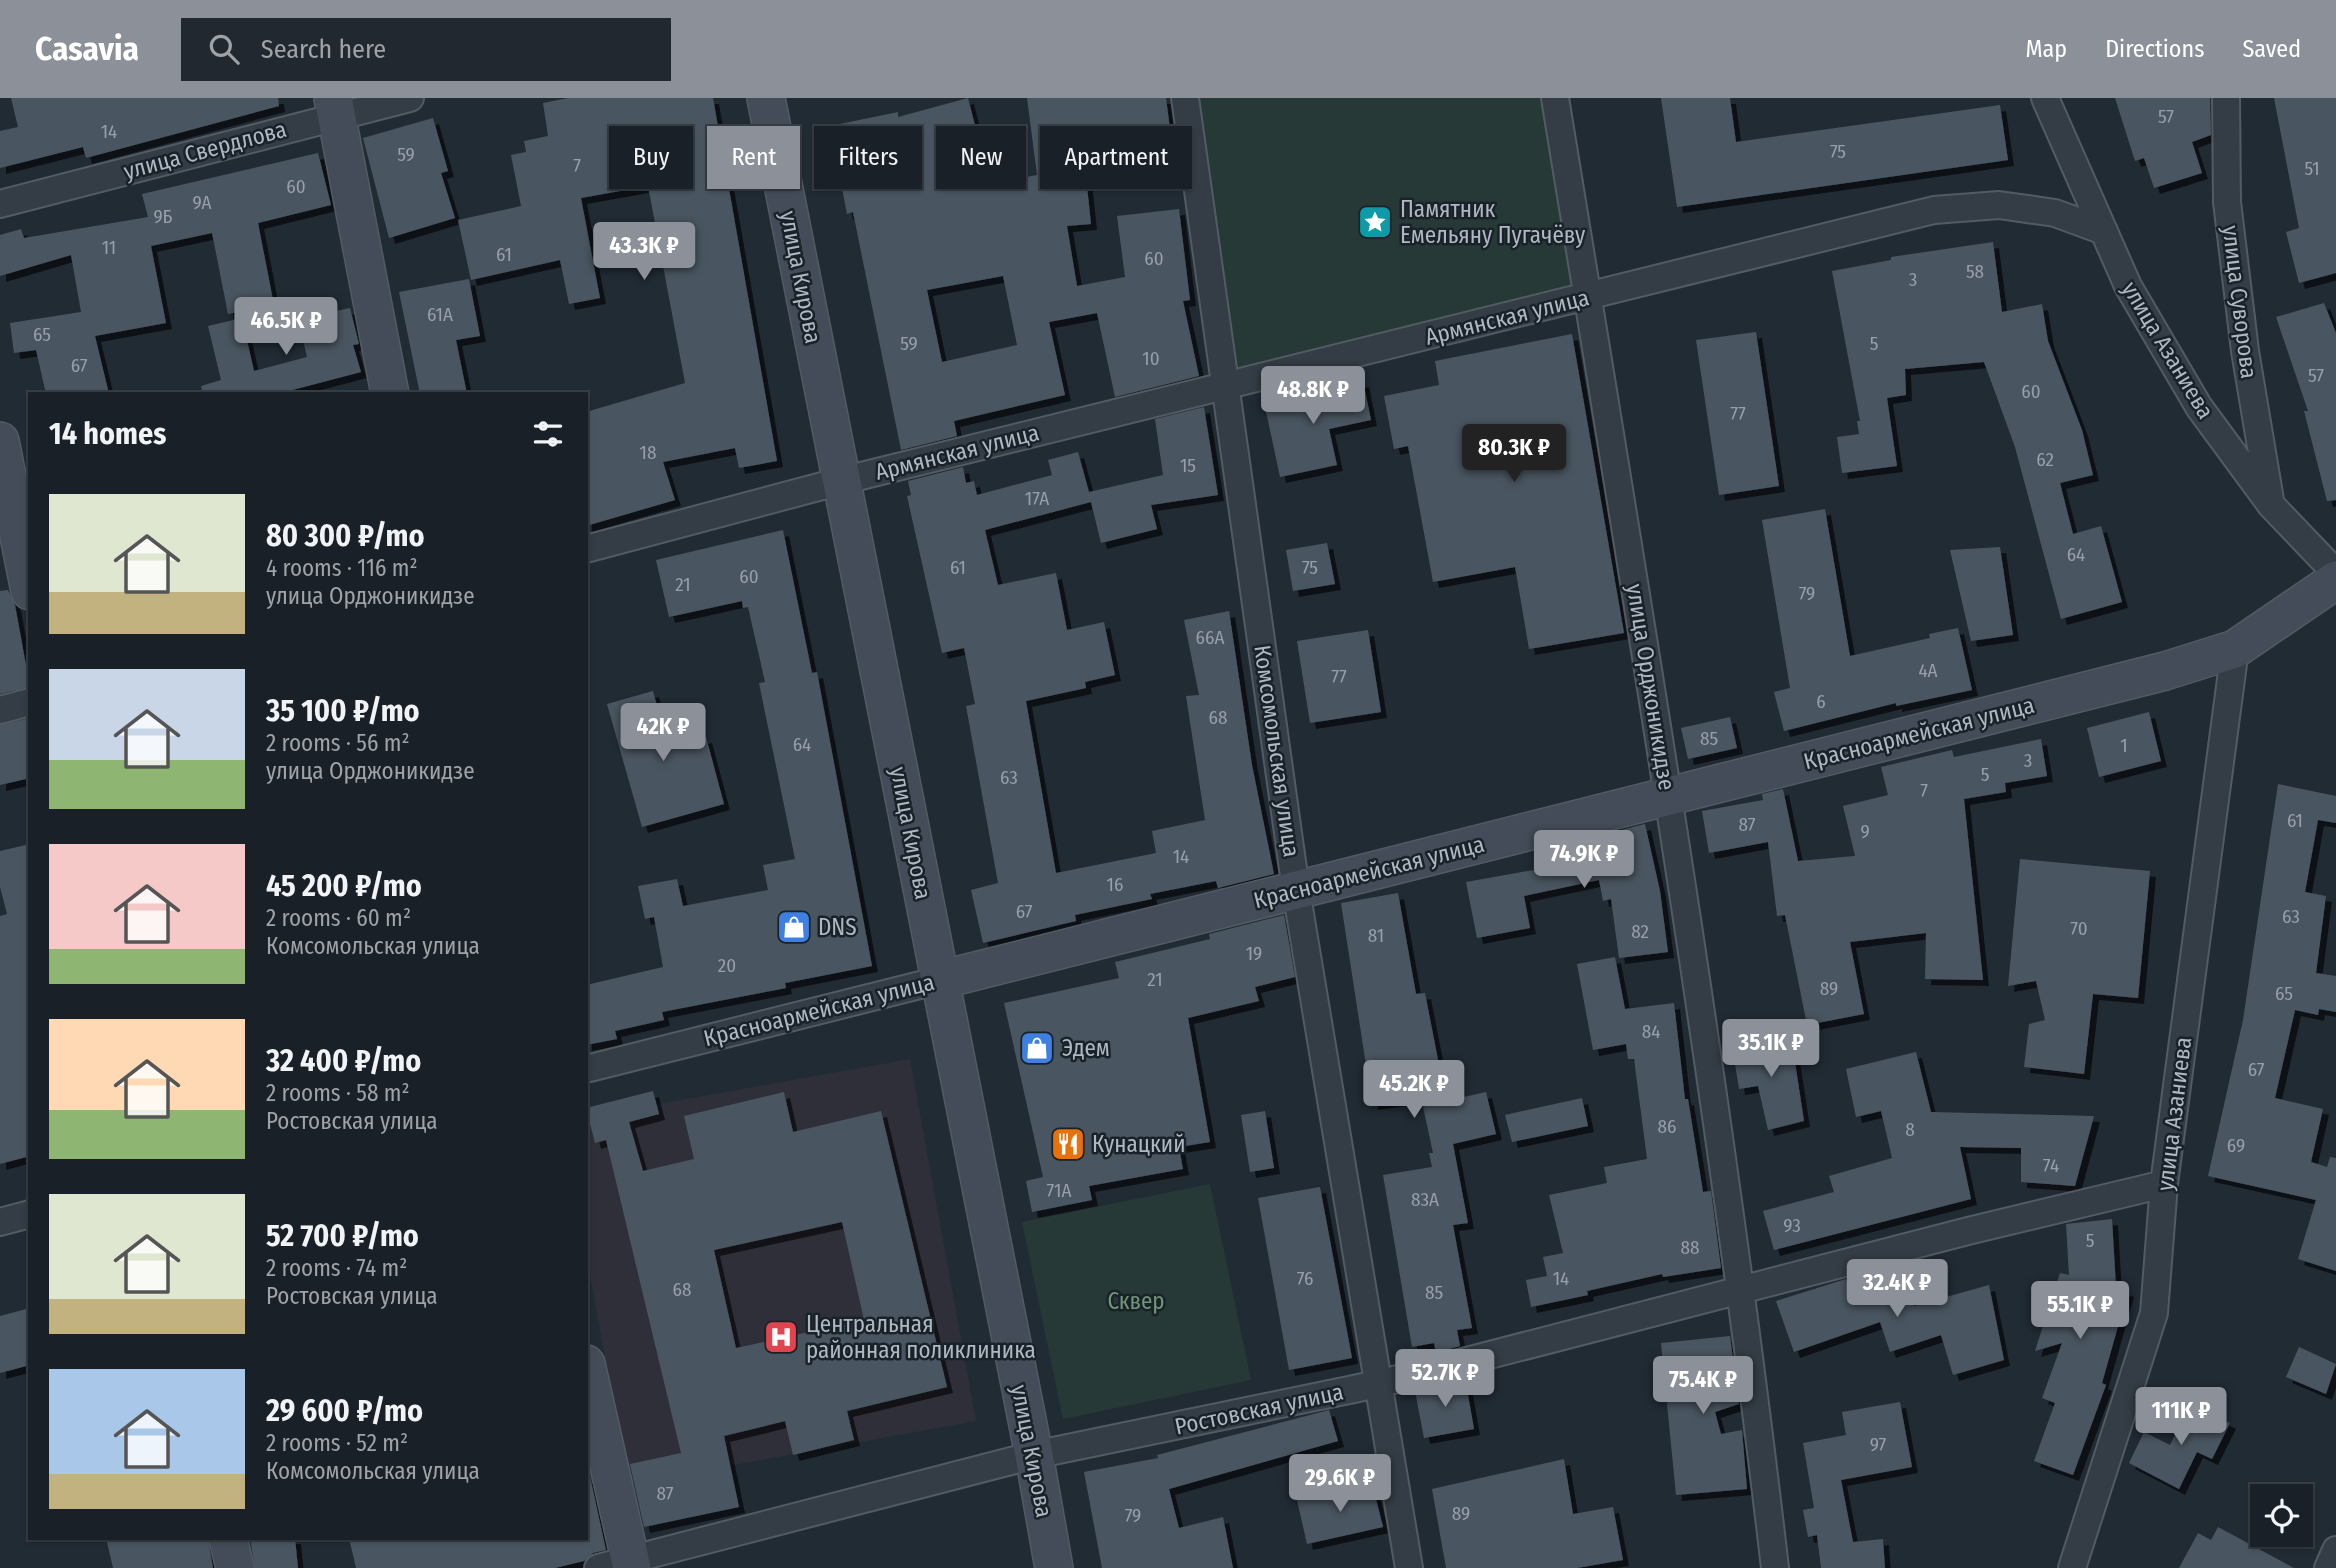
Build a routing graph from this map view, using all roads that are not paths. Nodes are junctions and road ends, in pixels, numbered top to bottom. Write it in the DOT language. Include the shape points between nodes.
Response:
graph roads {
  1 [pos="410,98"];
  2 [pos="765,98"];
  3 [pos="1185,98"];
  4 [pos="1555,98"];
  5 [pos="2045,98"];
  6 [pos="2226,98"];
  7 [pos="334,107"];
  8 [pos="0,204"];
  9 [pos="2104,231"];
  10 [pos="1588,297"];
  11 [pos="1226,386"];
  12 [pos="390,392"];
  13 [pos="0,441"];
  14 [pos="841,481"];
  15 [pos="2271,505"];
  16 [pos="588,548"];
  17 [pos="2336,573"];
  18 [pos="2336,580"];
  19 [pos="28,581"];
  20 [pos="2235,649"];
  21 [pos="28,703"];
  22 [pos="0,710"];
  23 [pos="1669,796"];
  24 [pos="1296,890"];
  25 [pos="940,980"];
  26 [pos="588,1068"];
  27 [pos="2164,1184"];
  28 [pos="28,1215"];
  29 [pos="0,1222"];
  30 [pos="1743,1291"];
  31 [pos="588,1376"];
  32 [pos="1378,1384"];
  33 [pos="1034,1455"];
  34 [pos="228,1540"];
  35 [pos="2336,1550"];
  36 [pos="620,1565"];
  37 [pos="234,1568"];
  38 [pos="1054,1568"];
  39 [pos="1409,1568"];
  40 [pos="1775,1568"];
  41 [pos="2072,1568"];
  42 [pos="2328,1568"];
  1 -- 7 [label="street, улица Свердлова"];
  2 -- 14 [label="street, улица Кирова"];
  3 -- 11 [label="street, Комсомольская улица"];
  4 -- 10 [label="street, улица Орджоникидзе"];
  5 -- 9 [label="street, улица Азаниева"];
  6 -- 15 [label="street, улица Суворова" via="2227,201 2245,351"];
  7 -- 8 [label="street, улица Свердлова"];
  7 -- 12 [label="street"];
  9 -- 10 [label="street, Армянская улица" via="2054,213 1998,205 1934,210"];
  9 -- 15 [label="street, улица Азаниева" via="2129,286 2199,407"];
  10 -- 11 [label="street, Армянская улица"];
  10 -- 23 [label="street, улица Орджоникидзе"];
  11 -- 14 [label="street, Армянская улица"];
  11 -- 24 [label="street, Комсомольская улица"];
  13 -- 19 [label="street"];
  14 -- 16 [label="street, Армянская улица"];
  14 -- 25 [label="street, улица Кирова"];
  15 -- 17 [label="street, улица Азаниева"];
  18 -- 20 [label="street, Красноармейская улица"];
  20 -- 23 [label="street, Красноармейская улица" via="2165,671"];
  20 -- 27 [label="street, улица Азаниева"];
  21 -- 22 [label="street"];
  23 -- 24 [label="street, Красноармейская улица"];
  23 -- 30 [label="street, улица Орджоникидзе"];
  24 -- 25 [label="street, Красноармейская улица"];
  24 -- 32 [label="street, Комсомольская улица"];
  25 -- 26 [label="street, Красноармейская улица"];
  25 -- 33 [label="street, улица Кирова"];
  27 -- 30 [label="street, Ростовская улица"];
  27 -- 41 [label="street, улица Азаниева" via="2154,1313"];
  28 -- 29 [label="street"];
  30 -- 32 [label="street, Ростовская улица"];
  30 -- 40 [label="street, улица Орджоникидзе"];
  31 -- 36 [label="street"];
  32 -- 33 [label="street, Ростовская улица"];
  32 -- 39 [label="street, Комсомольская улица"];
  33 -- 36 [label="street, Ростовская улица"];
  33 -- 38 [label="street, улица Кирова"];
  34 -- 37 [label="street"];
  35 -- 42 [label="street"];
}
